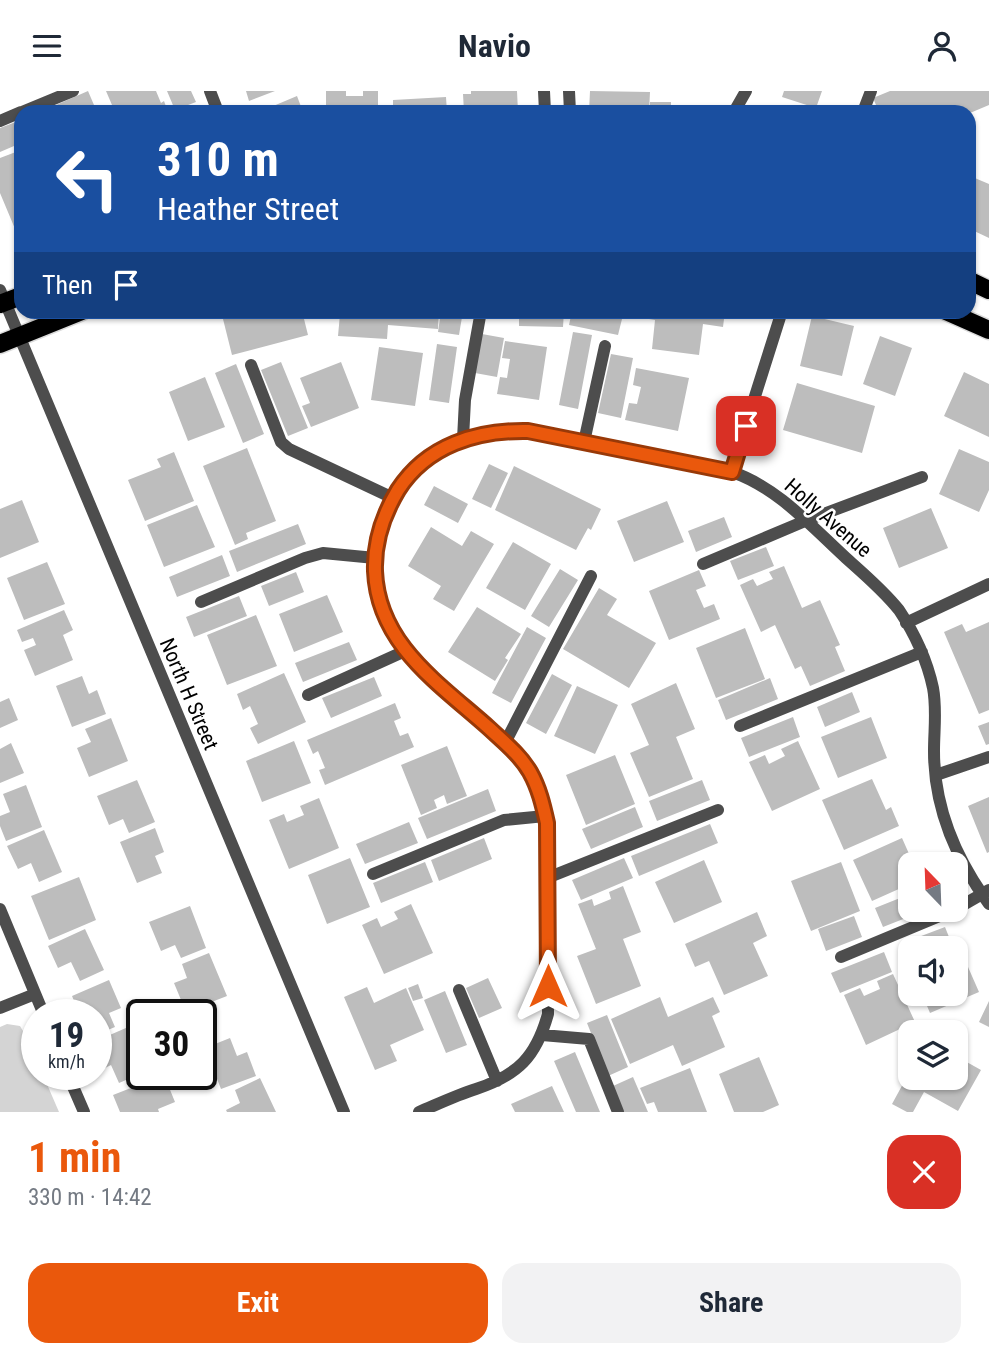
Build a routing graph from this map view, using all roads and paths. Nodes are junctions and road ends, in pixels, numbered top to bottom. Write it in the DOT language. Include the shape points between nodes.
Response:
graph roads {
  1 [pos="73,91"];
  2 [pos="38,105"];
  3 [pos="6,298"];
  4 [pos="62,319"];
  5 [pos="480,319"];
  6 [pos="780,319"];
  7 [pos="964,319"];
  8 [pos="989,330"];
  9 [pos="19,336"];
  10 [pos="0,344"];
  11 [pos="606,346"];
  12 [pos="251,365"];
  13 [pos="463,439"];
  14 [pos="584,442"];
  15 [pos="732,472"];
  16 [pos="922,477"];
  17 [pos="393,498"];
  18 [pos="805,521"];
  19 [pos="375,558"];
  20 [pos="703,564"];
  21 [pos="592,576"];
  22 [pos="989,584"];
  23 [pos="201,602"];
  24 [pos="906,623"];
  25 [pos="405,651"];
  26 [pos="922,652"];
  27 [pos="308,695"];
  28 [pos="740,726"];
  29 [pos="505,743"];
  30 [pos="989,758"];
  31 [pos="936,775"];
  32 [pos="718,810"];
  33 [pos="545,816"];
  34 [pos="373,874"];
  35 [pos="547,878"];
  36 [pos="986,896"];
  37 [pos="968,904"];
  38 [pos="0,909"];
  39 [pos="926,922"];
  40 [pos="841,957"];
  41 [pos="459,990"];
  42 [pos="35,994"];
  43 [pos="37,999"];
  44 [pos="0,1008"];
  45 [pos="542,1035"];
  46 [pos="497,1081"];
  47 [pos="74,1090"];
  48 [pos="84,1112"];
  49 [pos="344,1112"];
  50 [pos="419,1112"];
  51 [pos="618,1112"];
  1 -- 2 [label="street"];
  3 -- 9 [label="street, North H Street"];
  4 -- 9 [label="main road"];
  5 -- 13 [label="street"];
  6 -- 15 [label="street"];
  7 -- 8 [label="main road"];
  9 -- 10 [label="main road"];
  9 -- 49 [label="street, North H Street"];
  11 -- 14 [label="street"];
  12 -- 17 [label="street" via="281,442"];
  13 -- 14 [label="street, Holly Avenue" via="528,431"];
  13 -- 17 [label="street, Holly Avenue" via="417,467"];
  14 -- 15 [label="street, Holly Avenue"];
  15 -- 18 [label="street, Holly Avenue" via="777,497"];
  16 -- 18 [label="street"];
  17 -- 19 [label="street, Holly Avenue" via="379,532"];
  18 -- 20 [label="street"];
  18 -- 24 [label="street, Holly Avenue" via="876,586"];
  19 -- 23 [label="street" via="323,553"];
  19 -- 25 [label="street, Holly Avenue" via="382,611"];
  21 -- 29 [label="street"];
  22 -- 24 [label="street"];
  24 -- 26 [label="street, Holly Avenue"];
  25 -- 27 [label="street"];
  25 -- 29 [label="street, Holly Avenue"];
  26 -- 28 [label="street"];
  26 -- 31 [label="street, Holly Avenue" via="933,690"];
  29 -- 33 [label="street, Holly Avenue" via="530,773"];
  30 -- 31 [label="street"];
  31 -- 36 [label="street, Holly Avenue" via="943,816 956,850"];
  32 -- 35 [label="street"];
  33 -- 34 [label="street" via="504,820"];
  33 -- 35 [label="street, Holly Avenue"];
  35 -- 45 [label="street, Holly Avenue" via="548,1014"];
  36 -- 37 [label="street"];
  38 -- 42 [label="street"];
  39 -- 40 [label="street"];
  41 -- 46 [label="street"];
  42 -- 43 [label="street"];
  42 -- 44 [label="street"];
  45 -- 46 [label="street, Holly Avenue" via="531,1055"];
  45 -- 51 [label="street" via="589,1039"];
  46 -- 50 [label="street, Holly Avenue"];
  47 -- 48 [label="street"];
}
